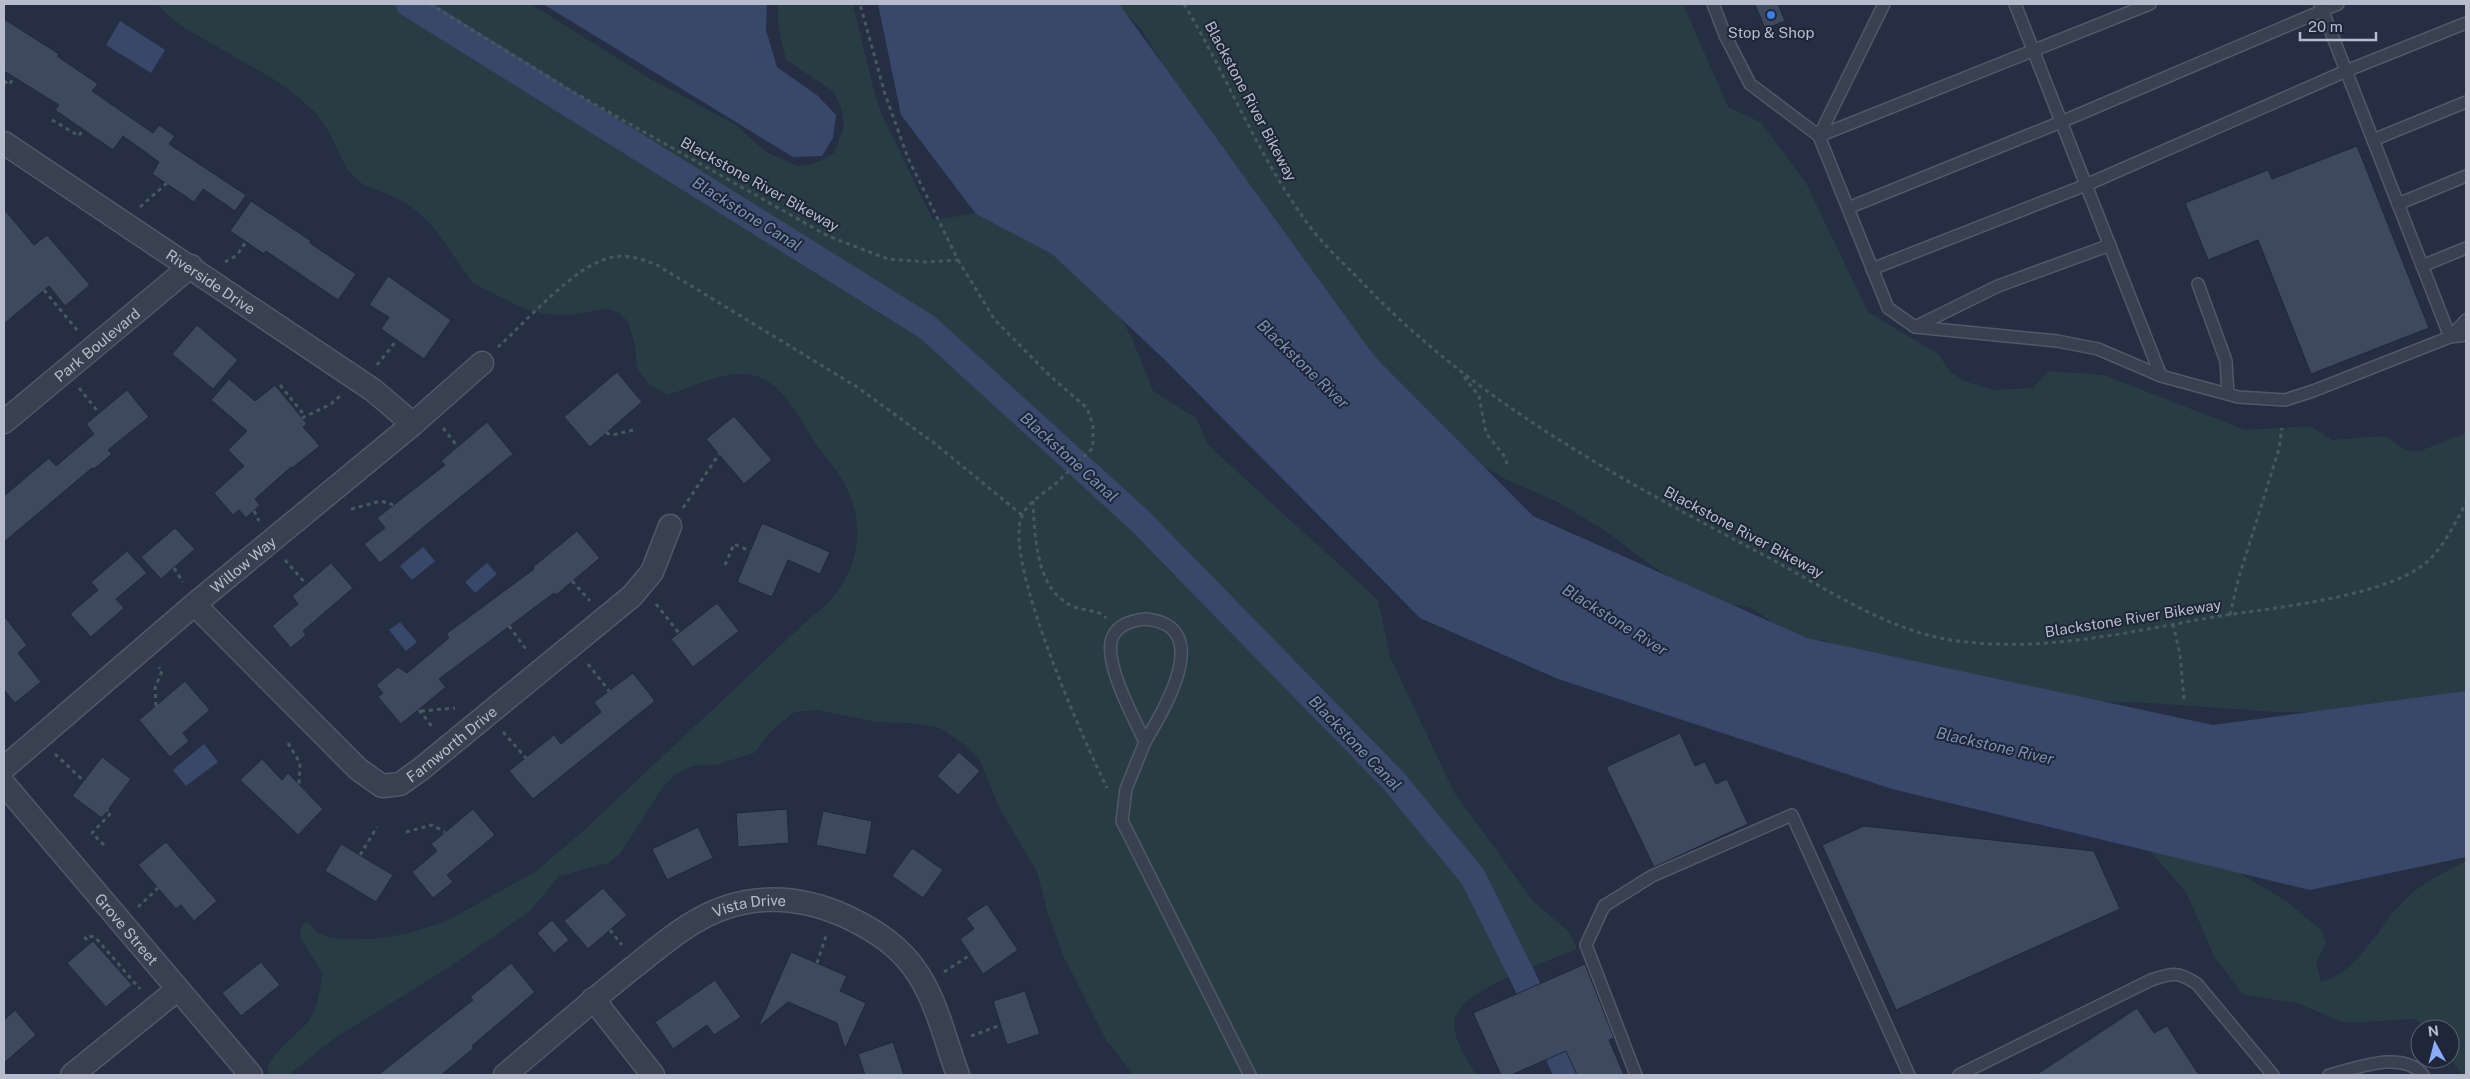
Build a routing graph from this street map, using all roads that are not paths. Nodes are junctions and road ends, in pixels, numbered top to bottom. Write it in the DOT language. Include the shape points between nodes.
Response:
graph roads {
  1 [pos="1713,4"];
  2 [pos="1884,4"];
  3 [pos="2015,4"];
  4 [pos="2150,4"];
  5 [pos="2338,4"];
  6 [pos="2321,7"];
  7 [pos="2466,23"];
  8 [pos="2032,49"];
  9 [pos="2346,71"];
  10 [pos="2466,102"];
  11 [pos="2062,122"];
  12 [pos="1819,136"];
  13 [pos="2373,140"];
  14 [pos="4,143"];
  15 [pos="2466,176"];
  16 [pos="2086,186"];
  17 [pos="2398,204"];
  18 [pos="1848,208"];
  19 [pos="2110,245"];
  20 [pos="2466,248"];
  21 [pos="191,266"];
  22 [pos="2422,266"];
  23 [pos="1872,269"];
  24 [pos="2198,284"];
  25 [pos="2466,320"];
  26 [pos="1915,327"];
  27 [pos="2466,335"];
  28 [pos="2450,337"];
  29 [pos="482,363"];
  30 [pos="2161,376"];
  31 [pos="2228,394"];
  32 [pos="4,422"];
  33 [pos="413,424"];
  34 [pos="670,526"];
  35 [pos="195,605"];
  36 [pos="1145,742"];
  37 [pos="4,768"];
  38 [pos="4,784"];
  39 [pos="177,990"];
  40 [pos="593,999"];
  41 [pos="72,1075"];
  42 [pos="250,1075"];
  43 [pos="505,1075"];
  44 [pos="653,1075"];
  45 [pos="958,1075"];
  46 [pos="1250,1075"];
  47 [pos="1636,1075"];
  48 [pos="1909,1075"];
  49 [pos="1959,1075"];
  50 [pos="2273,1075"];
  51 [pos="2329,1075"];
  52 [pos="2423,1075"];
  1 -- 12 [label="lane" via="1750,84"];
  2 -- 12 [label="lane"];
  3 -- 8 [label="lane"];
  4 -- 8 [label="lane"];
  5 -- 6 [label="lane"];
  6 -- 9 [label="lane"];
  6 -- 11 [label="lane"];
  7 -- 9 [label="lane"];
  8 -- 11 [label="lane"];
  8 -- 12 [label="lane"];
  9 -- 13 [label="lane"];
  9 -- 16 [label="lane"];
  10 -- 13 [label="lane"];
  11 -- 16 [label="lane"];
  11 -- 18 [label="lane"];
  12 -- 18 [label="lane"];
  13 -- 17 [label="lane"];
  14 -- 21 [label="street, Riverside Drive"];
  15 -- 17 [label="lane"];
  16 -- 19 [label="lane"];
  16 -- 23 [label="lane"];
  17 -- 22 [label="lane"];
  18 -- 23 [label="lane"];
  19 -- 26 [label="lane" via="1998,286"];
  19 -- 30 [label="lane"];
  20 -- 22 [label="lane"];
  21 -- 32 [label="street, Park Boulevard"];
  21 -- 33 [label="street, Riverside Drive" via="358,380"];
  22 -- 28 [label="lane"];
  23 -- 26 [label="lane" via="1888,308"];
  24 -- 31 [label="lane" via="2226,362"];
  25 -- 28 [label="lane"];
  26 -- 30 [label="lane" via="2057,341 2098,350"];
  27 -- 28 [label="lane"];
  28 -- 31 [label="lane" via="2285,400 2238,398"];
  29 -- 33 [label="street, Willow Way"];
  30 -- 31 [label="lane"];
  33 -- 35 [label="street, Willow Way"];
  34 -- 35 [label="street, Farnworth Drive" via="652,572 632,596 400,784 382,786 358,769"];
  35 -- 37 [label="street, Willow Way"];
  36 -- 36 [label="lane" via="1120,686 1111,644 1116,632 1135,620 1154,620 1170,628 1182,650 1175,687"];
  36 -- 46 [label="lane" via="1126,788 1122,820"];
  38 -- 39 [label="street, Grove Street"];
  39 -- 41 [label="street"];
  39 -- 42 [label="street, Grove Street"];
  40 -- 43 [label="street, Vista Drive"];
  40 -- 44 [label="street"];
  40 -- 45 [label="street, Vista Drive" via="660,946 698,920 727,907 758,900 812,903 863,925 906,956 924,985"];
  47 -- 48 [label="lane" via="1586,945 1604,906 1652,876 1792,815"];
  49 -- 50 [label="lane" via="2150,980 2182,974 2197,984"];
  51 -- 52 [label="lane" via="2389,1062 2403,1063"];
}
